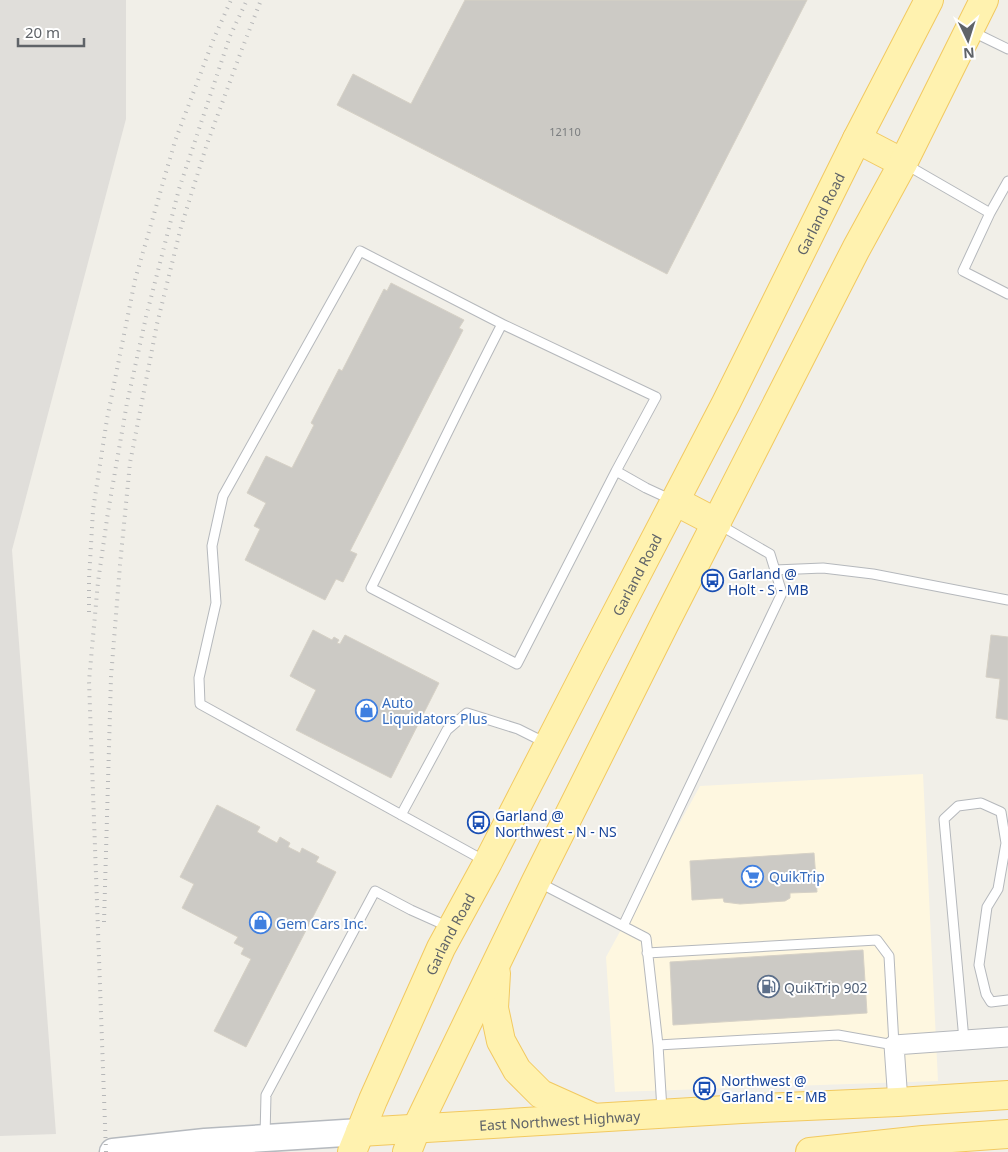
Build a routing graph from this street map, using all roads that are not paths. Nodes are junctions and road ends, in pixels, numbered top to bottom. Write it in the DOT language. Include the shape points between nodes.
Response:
graph roads {
  1 [pos="929,0"];
  2 [pos="984,0"];
  3 [pos="969,30"];
  4 [pos="1008,48"];
  5 [pos="857,139"];
  6 [pos="903,163"];
  7 [pos="1008,181"];
  8 [pos="990,213"];
  9 [pos="1008,294"];
  10 [pos="502,324"];
  11 [pos="616,471"];
  12 [pos="675,501"];
  13 [pos="717,523"];
  14 [pos="775,570"];
  15 [pos="1008,600"];
  16 [pos="548,744"];
  17 [pos="401,815"];
  18 [pos="488,862"];
  19 [pos="536,881"];
  20 [pos="623,926"];
  21 [pos="452,928"];
  22 [pos="647,953"];
  23 [pos="496,964"];
  24 [pos="1008,1000"];
  25 [pos="1008,1037"];
  26 [pos="964,1040"];
  27 [pos="658,1045"];
  28 [pos="894,1045"];
  29 [pos="1008,1095"];
  30 [pos="898,1102"];
  31 [pos="662,1114"];
  32 [pos="594,1118"];
  33 [pos="1008,1134"];
  34 [pos="264,1138"];
  35 [pos="412,1140"];
  36 [pos="356,1142"];
  37 [pos="113,1152"];
  38 [pos="810,1152"];
  1 -- 5 [label="main road, Garland Road"];
  2 -- 3 [label="main road"];
  3 -- 4 [label="lane"];
  3 -- 6 [label="main road"];
  5 -- 6 [label="main road"];
  5 -- 12 [label="main road, Garland Road"];
  6 -- 8 [label="lane"];
  6 -- 13 [label="main road"];
  7 -- 8 [label="lane"];
  8 -- 9 [label="lane" via="963,271"];
  10 -- 11 [label="lane" via="656,397"];
  10 -- 11 [label="lane" via="371,588 517,664"];
  10 -- 17 [label="lane" via="360,251 223,496 212,546 216,603 199,678 200,704"];
  11 -- 12 [label="lane"];
  12 -- 13 [label="main road"];
  12 -- 16 [label="main road, Garland Road"];
  13 -- 14 [label="lane" via="770,554"];
  13 -- 19 [label="main road"];
  14 -- 15 [label="lane" via="823,568 873,574"];
  14 -- 20 [label="lane" via="782,593"];
  16 -- 17 [label="lane" via="467,713 447,730"];
  16 -- 18 [label="main road, Garland Road"];
  17 -- 18 [label="lane"];
  18 -- 21 [label="main road, Garland Road"];
  19 -- 20 [label="lane"];
  19 -- 23 [label="main road"];
  20 -- 22 [label="lane" via="646,938"];
  21 -- 34 [label="lane" via="375,891 266,1095"];
  21 -- 36 [label="main road, Garland Road"];
  22 -- 27 [label="lane"];
  22 -- 28 [label="lane" via="877,940 889,956"];
  23 -- 32 [label="main road" via="494,1008 501,1041 517,1070 542,1094"];
  23 -- 35 [label="main road"];
  24 -- 26 [label="lane" via="991,1002 979,965 987,907 998,889 1006,843 1001,812 981,803 958,806 944,819"];
  25 -- 26 [label="street"];
  26 -- 28 [label="street"];
  27 -- 28 [label="lane" via="838,1034"];
  27 -- 31 [label="lane"];
  28 -- 30 [label="street"];
  29 -- 30 [label="main road, East Northwest Highway"];
  30 -- 31 [label="main road, East Northwest Highway"];
  31 -- 32 [label="main road, East Northwest Highway"];
  32 -- 35 [label="main road, East Northwest Highway"];
  33 -- 38 [label="main road"];
  34 -- 36 [label="main road, East Northwest Highway"];
  34 -- 37 [label="main road, East Northwest Highway"];
  35 -- 36 [label="main road, East Northwest Highway"];
}
